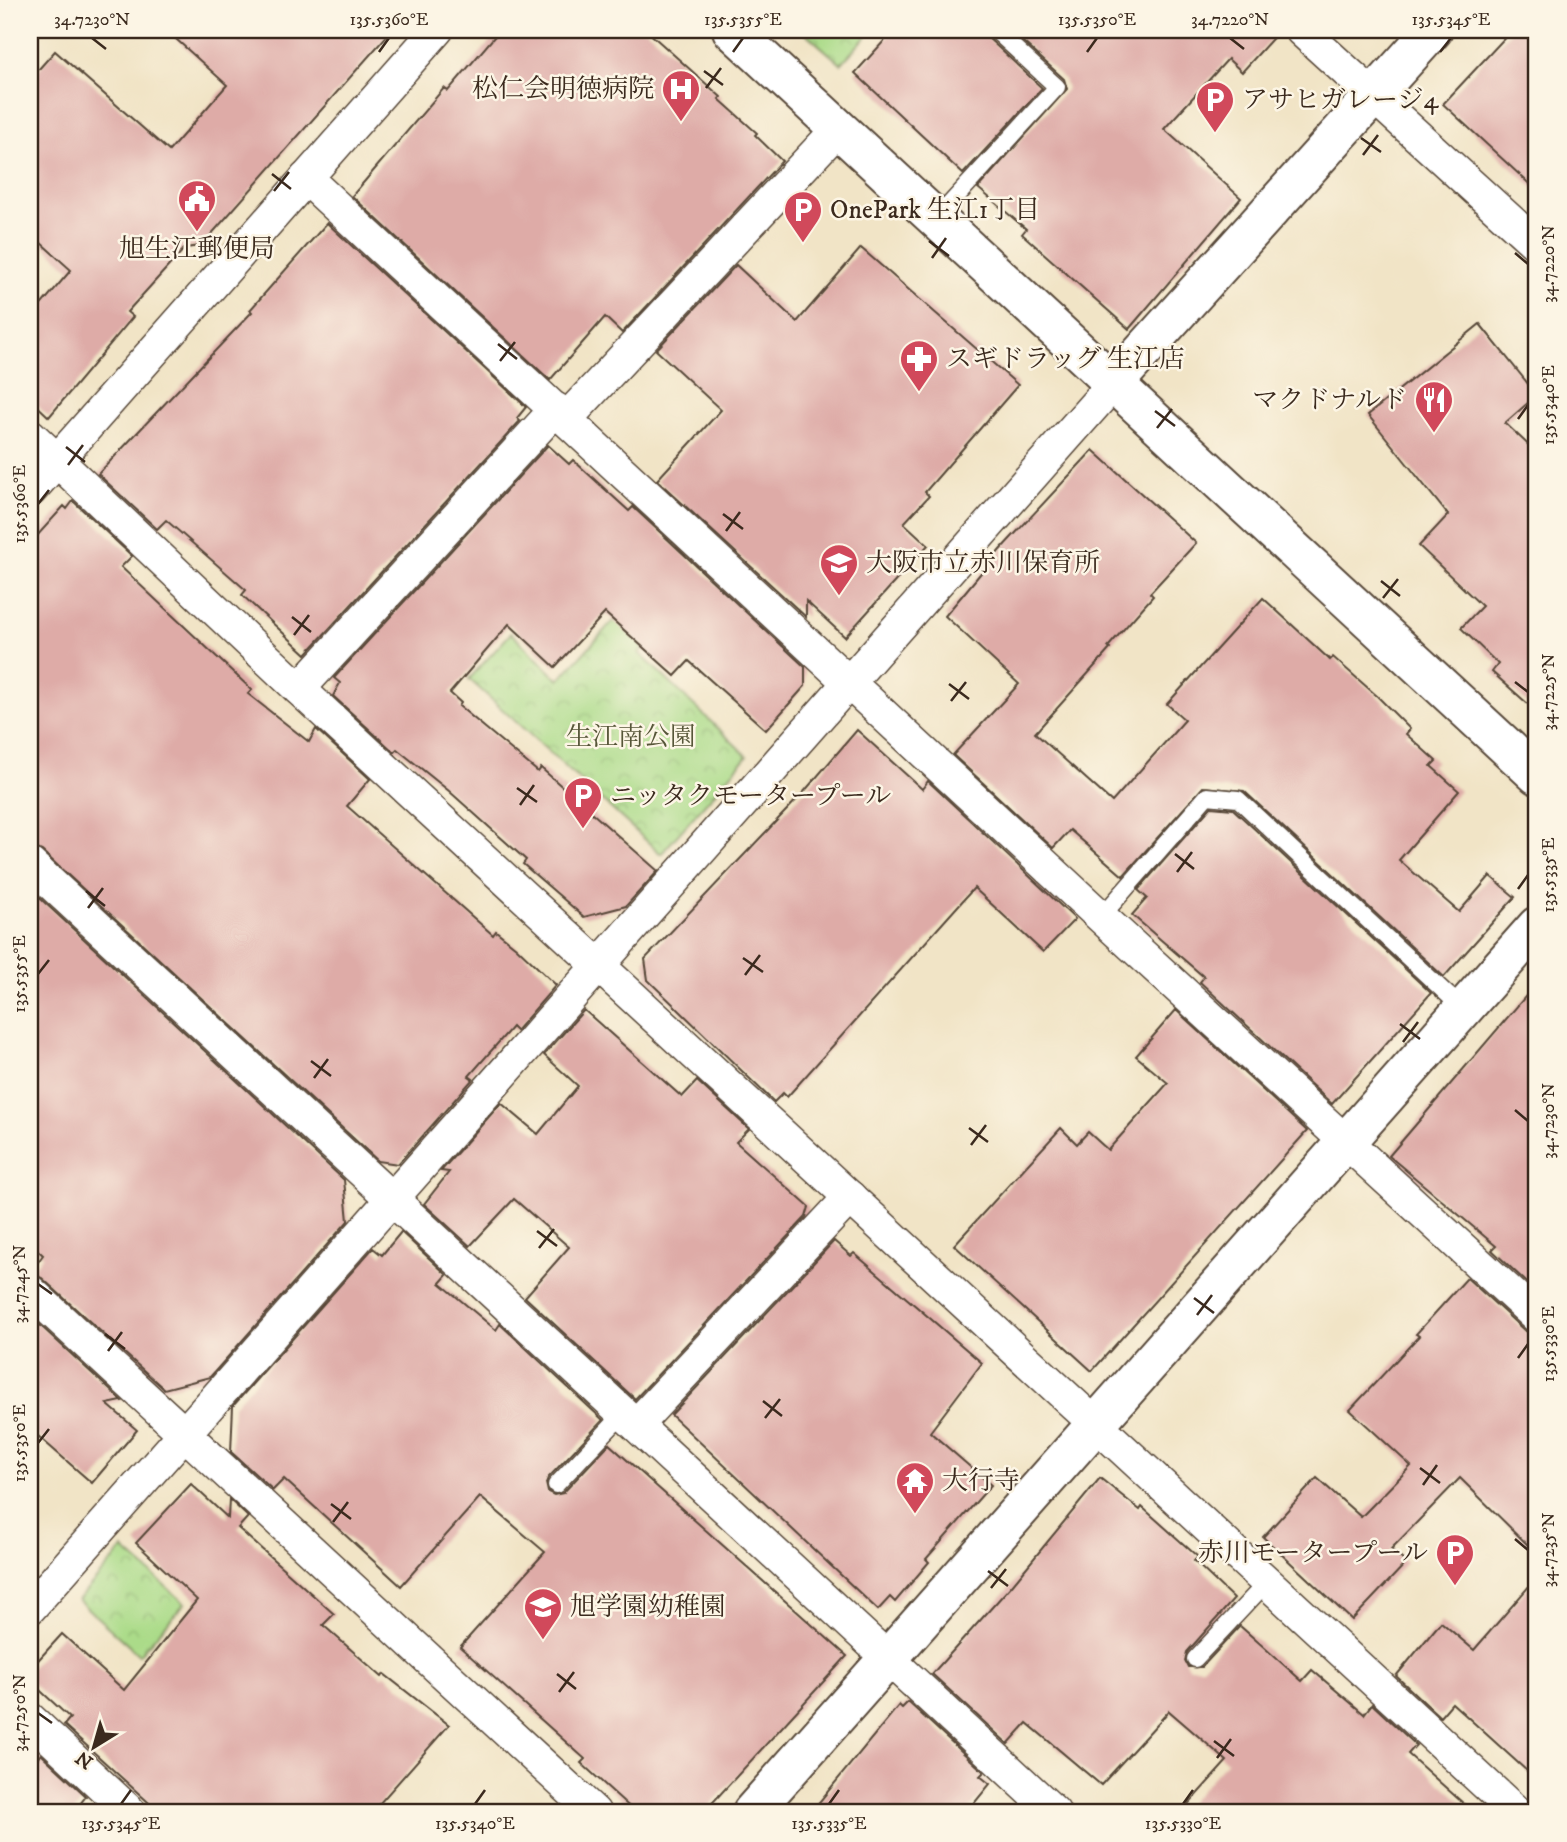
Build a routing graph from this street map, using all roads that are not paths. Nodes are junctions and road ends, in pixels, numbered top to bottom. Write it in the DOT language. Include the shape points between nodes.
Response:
graph roads {
  1 [pos="437,30"];
  2 [pos="732,30"];
  3 [pos="995,30"];
  4 [pos="1301,30"];
  5 [pos="1433,30"];
  6 [pos="1373,96"];
  7 [pos="839,128"];
  8 [pos="306,178"];
  9 [pos="936,219"];
  10 [pos="1537,245"];
  11 [pos="1114,383"];
  12 [pos="561,414"];
  13 [pos="30,435"];
  14 [pos="57,461"];
  15 [pos="30,491"];
  16 [pos="850,682"];
  17 [pos="299,689"];
  18 [pos="1537,775"];
  19 [pos="30,864"];
  20 [pos="1101,917"];
  21 [pos="1537,926"];
  22 [pos="600,964"];
  23 [pos="1463,1009"];
  24 [pos="1347,1142"];
  25 [pos="850,1197"];
  26 [pos="392,1200"];
  27 [pos="30,1291"];
  28 [pos="1537,1317"];
  29 [pos="631,1419"];
  30 [pos="1097,1423"];
  31 [pos="183,1434"];
  32 [pos="556,1485"];
  33 [pos="1268,1581"];
  34 [pos="30,1608"];
  35 [pos="888,1658"];
  36 [pos="1195,1659"];
  37 [pos="30,1719"];
  38 [pos="130,1812"];
  39 [pos="594,1812"];
  40 [pos="752,1812"];
  41 [pos="1054,1812"];
  42 [pos="1516,1812"];
  1 -- 8 [label="street"];
  2 -- 7 [label="street"];
  3 -- 9 [label="lane" via="1057,87"];
  4 -- 6 [label="street"];
  5 -- 6 [label="street"];
  6 -- 10 [label="street"];
  6 -- 11 [label="street"];
  7 -- 9 [label="street"];
  7 -- 12 [label="street"];
  8 -- 12 [label="street"];
  8 -- 14 [label="street"];
  9 -- 11 [label="street"];
  11 -- 16 [label="street"];
  11 -- 18 [label="street"];
  12 -- 16 [label="street"];
  12 -- 17 [label="street"];
  13 -- 14 [label="street"];
  14 -- 15 [label="street"];
  14 -- 17 [label="street"];
  16 -- 20 [label="street"];
  16 -- 22 [label="street"];
  17 -- 22 [label="street"];
  19 -- 26 [label="street"];
  20 -- 23 [label="lane" via="1207,796 1238,799"];
  20 -- 24 [label="street"];
  21 -- 23 [label="street"];
  22 -- 25 [label="street"];
  22 -- 26 [label="street"];
  23 -- 24 [label="street"];
  24 -- 28 [label="street"];
  24 -- 30 [label="street"];
  25 -- 29 [label="street"];
  25 -- 30 [label="street"];
  26 -- 29 [label="street"];
  26 -- 31 [label="street"];
  27 -- 31 [label="street"];
  29 -- 32 [label="lane"];
  29 -- 35 [label="street"];
  30 -- 33 [label="street"];
  30 -- 35 [label="street"];
  31 -- 34 [label="street"];
  31 -- 39 [label="street"];
  33 -- 36 [label="lane"];
  33 -- 42 [label="street"];
  35 -- 40 [label="street"];
  35 -- 41 [label="street"];
  37 -- 38 [label="street"];
}
